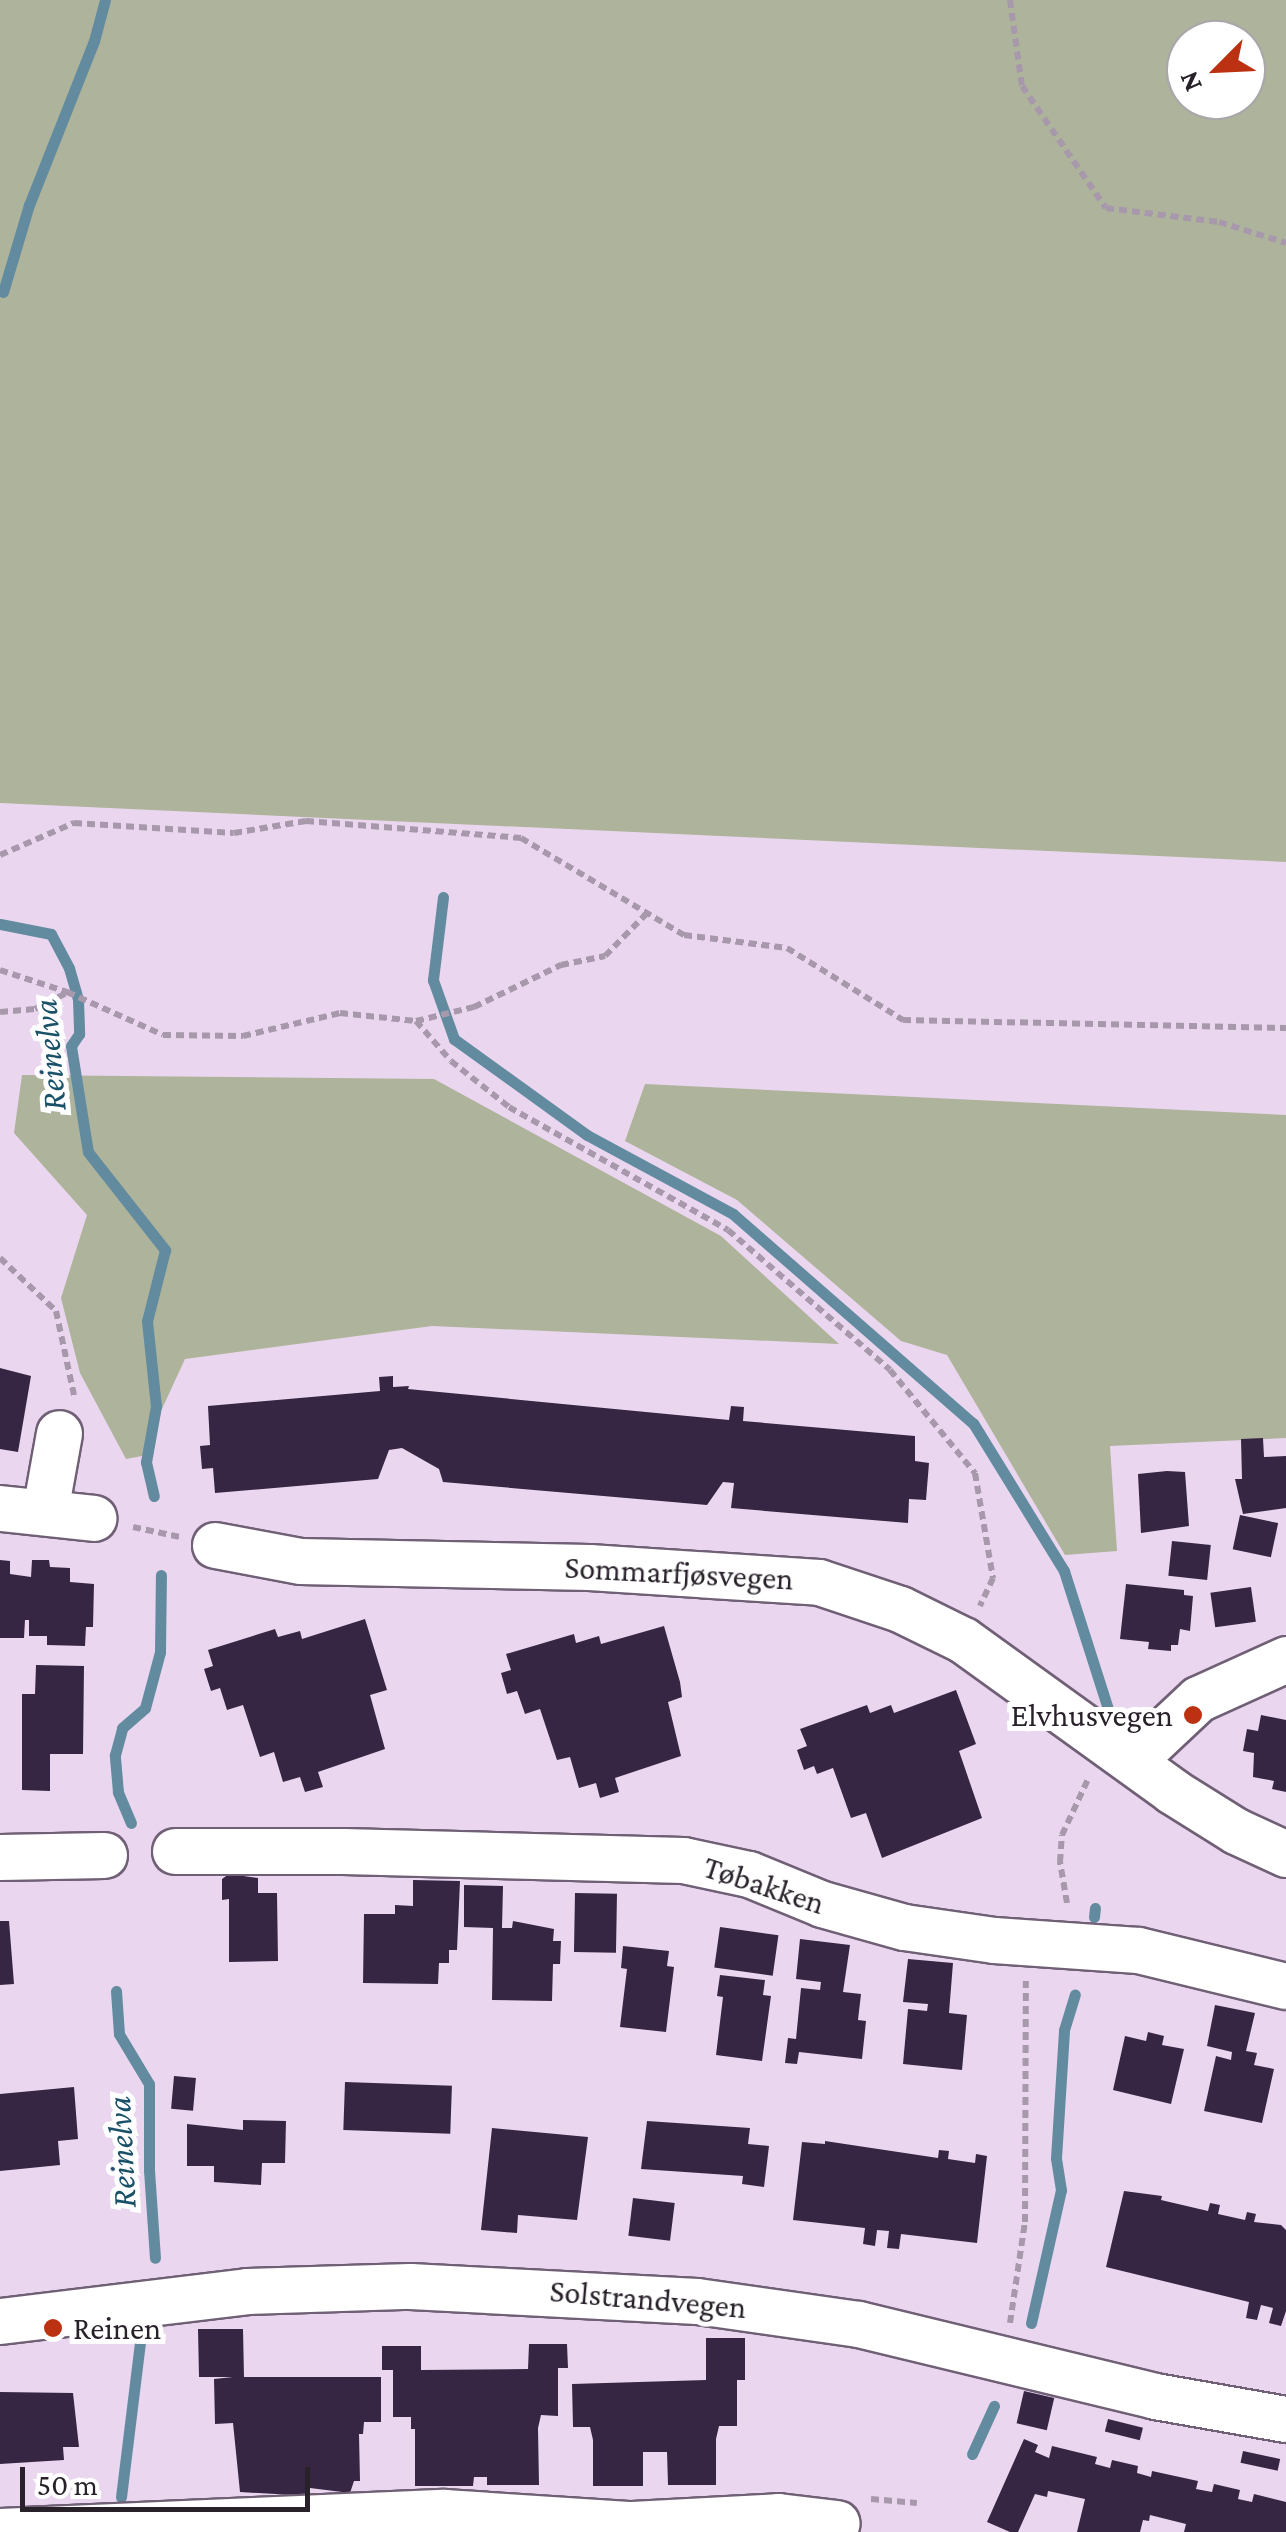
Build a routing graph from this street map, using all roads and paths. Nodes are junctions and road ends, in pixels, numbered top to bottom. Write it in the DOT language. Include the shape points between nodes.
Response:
graph roads {
  1 [pos="1010,0"];
  2 [pos="1286,243"];
  3 [pos="0,855"];
  4 [pos="647,913"];
  5 [pos="0,970"];
  6 [pos="68,992"];
  7 [pos="0,1012"];
  8 [pos="416,1021"];
  9 [pos="1286,1028"];
  10 [pos="0,1258"];
  11 [pos="58,1433"];
  12 [pos="0,1508"];
  13 [pos="45,1511"];
  14 [pos="93,1518"];
  15 [pos="215,1545"];
  16 [pos="962,1640"];
  17 [pos="1286,1659"];
  18 [pos="1120,1751"];
  19 [pos="174,1851"];
  20 [pos="104,1854"];
  21 [pos="1286,1854"];
  22 [pos="0,1856"];
  23 [pos="1024,1942"];
  24 [pos="1070,1944"];
  25 [pos="1286,1986"];
  26 [pos="0,2320"];
  27 [pos="1006,2358"];
  28 [pos="1286,2419"];
  29 [pos="837,2523"];
  30 [pos="0,2530"];
  1 -- 2 [label="path" via="1022,86 1106,208 1220,222"];
  3 -- 4 [label="path" via="74,824 234,833 306,820 521,838"];
  4 -- 8 [label="path" via="605,956 562,965 474,1007"];
  4 -- 9 [label="path" via="684,935 787,948 903,1020"];
  5 -- 6 [label="path"];
  6 -- 7 [label="path" via="35,1009"];
  6 -- 8 [label="path" via="163,1035 244,1036 340,1013"];
  8 -- 16 [label="path" via="452,1062 509,1107 728,1230 890,1370 975,1474 994,1578"];
  10 -- 11 [label="path" via="56,1311 75,1399 68,1435"];
  11 -- 13 [label="street"];
  12 -- 13 [label="street"];
  13 -- 14 [label="street"];
  14 -- 15 [label="path"];
  15 -- 16 [label="street, Sommarfjøsvegen" via="300,1560 794,1578 900,1609"];
  16 -- 18 [label="street, Sommarfjøsvegen"];
  17 -- 18 [label="street" via="1198,1699"];
  18 -- 21 [label="street, Sommarfjøsvegen" via="1218,1821"];
  18 -- 24 [label="path" via="1062,1836"];
  19 -- 23 [label="street, Tøbakken" via="683,1860 749,1874 904,1927"];
  20 -- 22 [label="street"];
  23 -- 24 [label="street, Tøbakken"];
  23 -- 27 [label="path" via="1027,2185"];
  24 -- 25 [label="street, Tøbakken" via="1198,1961"];
  26 -- 27 [label="street, Solstrandvegen" via="246,2291 536,2289 772,2311"];
  27 -- 28 [label="street, Solstrandvegen" via="1155,2396"];
  29 -- 30 [label="street" via="778,2516 632,2524 469,2511"];
}
